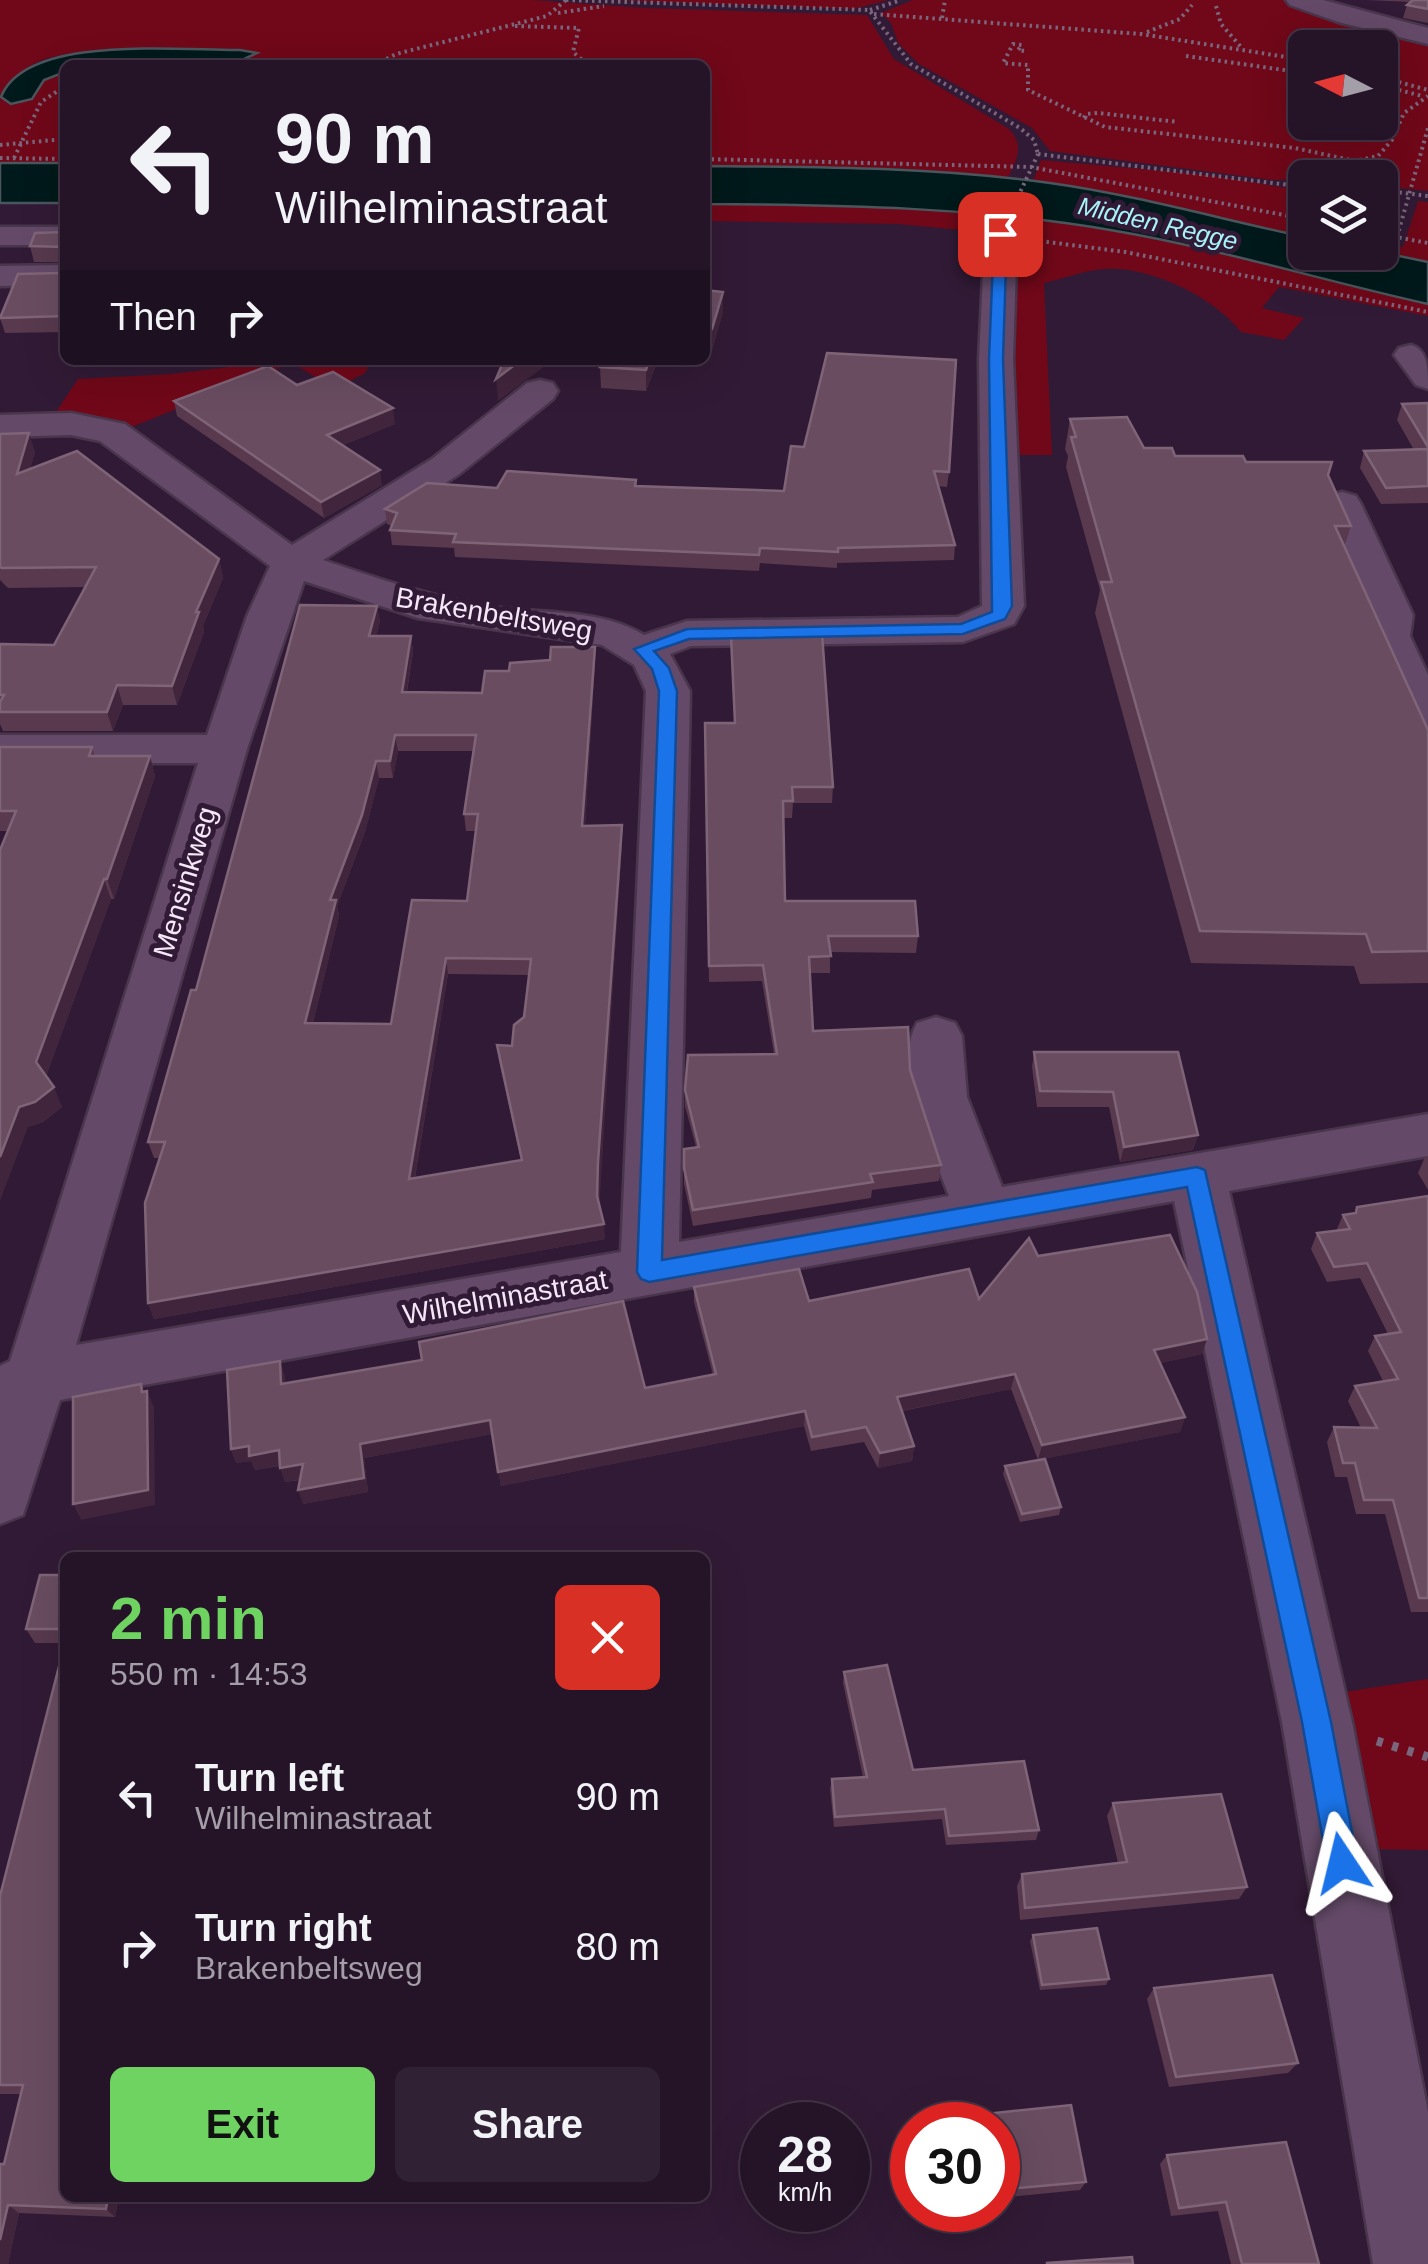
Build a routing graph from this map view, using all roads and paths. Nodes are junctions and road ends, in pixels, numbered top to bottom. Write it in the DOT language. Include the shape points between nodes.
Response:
graph roads {
  1 [pos="566,0"];
  2 [pos="901,0"];
  3 [pos="945,0"];
  4 [pos="1299,0"];
  5 [pos="624,3"];
  6 [pos="1192,5"];
  7 [pos="1216,6"];
  8 [pos="869,10"];
  9 [pos="874,14"];
  10 [pos="546,16"];
  11 [pos="942,18"];
  12 [pos="509,25"];
  13 [pos="1142,34"];
  14 [pos="1428,36"];
  15 [pos="1242,47"];
  16 [pos="1024,51"];
  17 [pos="1186,56"];
  18 [pos="1288,56"];
  19 [pos="385,60"];
  20 [pos="583,60"];
  21 [pos="1288,70"];
  22 [pos="1398,84"];
  23 [pos="60,89"];
  24 [pos="1398,92"];
  25 [pos="1428,93"];
  26 [pos="1084,119"];
  27 [pos="1178,122"];
  28 [pos="1428,128"];
  29 [pos="60,140"];
  30 [pos="20,144"];
  31 [pos="0,146"];
  32 [pos="1038,154"];
  33 [pos="0,158"];
  34 [pos="14,158"];
  35 [pos="60,158"];
  36 [pos="710,160"];
  37 [pos="1031,168"];
  38 [pos="1288,185"];
  39 [pos="1398,192"];
  40 [pos="1410,193"];
  41 [pos="1428,196"];
  42 [pos="1288,216"];
  43 [pos="1398,234"];
  44 [pos="0,236"];
  45 [pos="60,236"];
  46 [pos="1000,236"];
  47 [pos="1398,237"];
  48 [pos="1428,243"];
  49 [pos="0,276"];
  50 [pos="60,276"];
  51 [pos="1428,312"];
  52 [pos="540,390"];
  53 [pos="0,426"];
  54 [pos="1342,504"];
  55 [pos="291,563"];
  56 [pos="1408,635"];
  57 [pos="643,649"];
  58 [pos="1428,722"];
  59 [pos="0,749"];
  60 [pos="225,749"];
  61 [pos="936,1036"];
  62 [pos="1428,1135"];
  63 [pos="1197,1176"];
  64 [pos="984,1213"];
  65 [pos="649,1272"];
  66 [pos="17,1387"];
  67 [pos="0,1495"];
  68 [pos="1415,2264"];
  1 -- 5 [label="path"];
  1 -- 10 [label="path"];
  2 -- 8 [label="path"];
  3 -- 11 [label="path"];
  4 -- 14 [label="street"];
  5 -- 8 [label="path"];
  5 -- 10 [label="path"];
  6 -- 13 [label="path" via="1180,19"];
  7 -- 15 [label="path" via="1226,33"];
  8 -- 9 [label="path"];
  9 -- 11 [label="path"];
  9 -- 32 [label="path" via="911,64 1020,128"];
  10 -- 12 [label="path"];
  11 -- 13 [label="path"];
  12 -- 19 [label="path"];
  12 -- 20 [label="path" via="579,28 574,52"];
  13 -- 15 [label="path"];
  15 -- 18 [label="path"];
  16 -- 26 [label="path" via="1014,44 1004,63 1028,65 1028,90"];
  17 -- 21 [label="path"];
  22 -- 25 [label="path"];
  23 -- 30 [label="path" via="41,102"];
  24 -- 25 [label="path"];
  25 -- 26 [label="path" via="1402,111 1380,154 1348,160"];
  26 -- 27 [label="path" via="1098,113"];
  28 -- 40 [label="path"];
  29 -- 30 [label="path"];
  30 -- 31 [label="path"];
  30 -- 34 [label="path"];
  32 -- 37 [label="path"];
  32 -- 38 [label="path"];
  33 -- 34 [label="path"];
  34 -- 35 [label="path"];
  36 -- 37 [label="path"];
  37 -- 42 [label="path"];
  39 -- 40 [label="path"];
  40 -- 41 [label="path"];
  40 -- 43 [label="path"];
  44 -- 45 [label="street"];
  46 -- 51 [label="path" via="1125,252"];
  46 -- 57 [label="street" via="999,615 963,629 687,634"];
  47 -- 48 [label="path"];
  49 -- 50 [label="street"];
  52 -- 55 [label="street" via="445,467"];
  53 -- 55 [label="street, Brakenbeltsweg" via="71,424 112,432"];
  54 -- 56 [label="street" via="1392,615"];
  55 -- 57 [label="street, Brakenbeltsweg" via="418,606 580,627"];
  55 -- 60 [label="street, Mensinkweg"];
  56 -- 58 [label="street"];
  57 -- 65 [label="street" via="668,691"];
  59 -- 60 [label="street"];
  60 -- 66 [label="street, Mensinkweg"];
  61 -- 64 [label="street" via="940,1097"];
  62 -- 63 [label="street, Wilhelminastraat"];
  63 -- 64 [label="street, Wilhelminastraat"];
  63 -- 68 [label="street" via="1316,1722"];
  64 -- 65 [label="street, Wilhelminastraat"];
  65 -- 66 [label="street, Wilhelminastraat"];
  66 -- 67 [label="street, Mensinkweg"];
}
